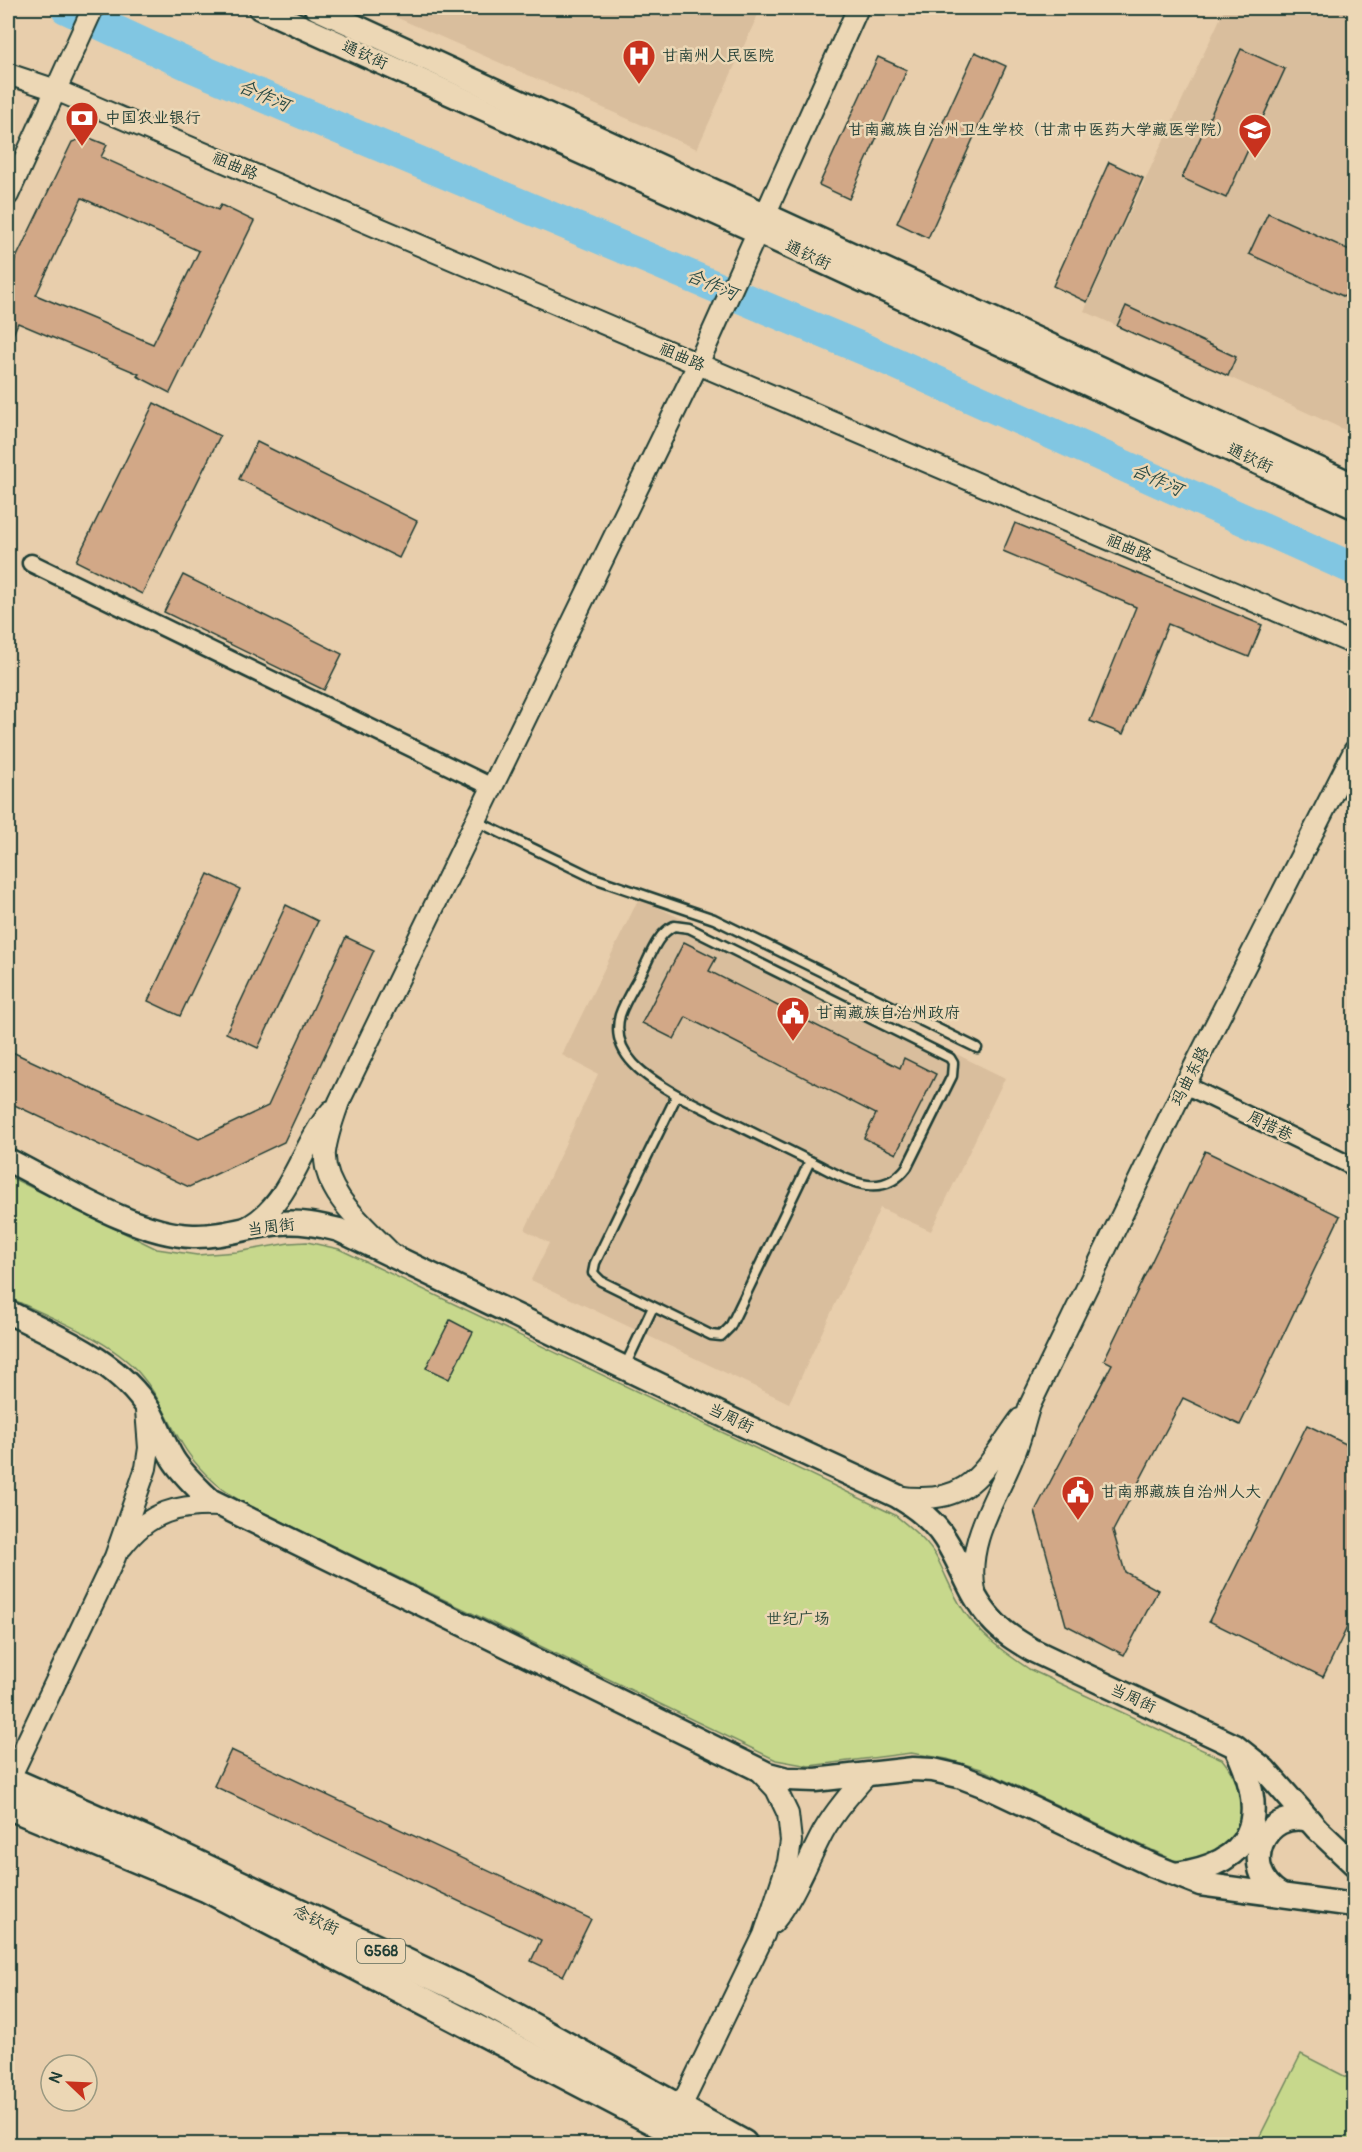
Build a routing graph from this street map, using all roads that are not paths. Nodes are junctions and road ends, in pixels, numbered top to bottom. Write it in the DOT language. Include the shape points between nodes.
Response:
graph roads {
  1 [pos="93,8"];
  2 [pos="260,8"];
  3 [pos="316,8"];
  4 [pos="858,8"];
  5 [pos="8,74"];
  6 [pos="56,90"];
  7 [pos="8,195"];
  8 [pos="762,223"];
  9 [pos="698,364"];
  10 [pos="1354,485"];
  11 [pos="1354,507"];
  12 [pos="31,563"];
  13 [pos="1354,644"];
  14 [pos="1354,751"];
  15 [pos="492,787"];
  16 [pos="476,821"];
  17 [pos="977,1048"];
  18 [pos="1185,1085"];
  19 [pos="677,1095"];
  20 [pos="339,1102"];
  21 [pos="8,1160"];
  22 [pos="810,1161"];
  23 [pos="1354,1167"];
  24 [pos="236,1232"];
  25 [pos="391,1254"];
  26 [pos="653,1307"];
  27 [pos="8,1312"];
  28 [pos="625,1366"];
  29 [pos="1030,1405"];
  30 [pos="145,1406"];
  31 [pos="897,1496"];
  32 [pos="222,1506"];
  33 [pos="115,1557"];
  34 [pos="976,1599"];
  35 [pos="1235,1746"];
  36 [pos="759,1771"];
  37 [pos="866,1776"];
  38 [pos="8,1787"];
  39 [pos="1309,1820"];
  40 [pos="1354,1864"];
  41 [pos="1174,1875"];
  42 [pos="1280,1894"];
  43 [pos="1354,1905"];
  44 [pos="764,1935"];
  45 [pos="675,2119"];
  46 [pos="698,2145"];
  47 [pos="743,2145"];
  1 -- 6 [label="street"];
  2 -- 8 [label="main road, 通钦街"];
  3 -- 8 [label="main road"];
  4 -- 8 [label="street"];
  5 -- 6 [label="street, 祖曲路"];
  6 -- 7 [label="street"];
  6 -- 9 [label="street, 祖曲路"];
  8 -- 9 [label="street"];
  8 -- 10 [label="main road"];
  8 -- 11 [label="main road, 通钦街"];
  9 -- 13 [label="street, 祖曲路"];
  9 -- 15 [label="street"];
  12 -- 15 [label="street"];
  14 -- 18 [label="street, 玛曲东路"];
  15 -- 16 [label="street"];
  16 -- 17 [label="lane" via="594,878 714,919"];
  16 -- 20 [label="street"];
  18 -- 23 [label="street, 周措巷"];
  18 -- 29 [label="street, 玛曲东路"];
  19 -- 22 [label="lane"];
  19 -- 22 [label="lane" via="647,1078 634,1065 621,1044 618,1026 661,936 674,926 689,928 950,1058 952,1076 907,1167 895,1179 876,1187 864,1186"];
  19 -- 26 [label="lane" via="593,1268 596,1278"];
  20 -- 24 [label="street" via="313,1136 278,1201 260,1219"];
  20 -- 25 [label="street" via="325,1153 326,1171 353,1214"];
  21 -- 24 [label="main road, 当周街" via="128,1220 169,1234 195,1237"];
  22 -- 26 [label="lane" via="726,1332 711,1335"];
  24 -- 25 [label="main road, 当周街" via="279,1223 319,1225"];
  25 -- 28 [label="main road, 当周街"];
  26 -- 28 [label="lane"];
  27 -- 30 [label="main road" via="110,1369"];
  28 -- 31 [label="main road, 当周街"];
  29 -- 31 [label="street" via="986,1470 966,1486 929,1498"];
  29 -- 34 [label="street" via="1016,1450 975,1547 972,1579"];
  30 -- 32 [label="main road" via="178,1466 194,1485"];
  30 -- 33 [label="street" via="149,1425 146,1468"];
  31 -- 34 [label="main road, 当周街" via="917,1509 944,1538"];
  32 -- 33 [label="street" via="179,1508 152,1517"];
  32 -- 36 [label="main road"];
  33 -- 38 [label="street"];
  34 -- 35 [label="main road, 当周街" via="1000,1628 1032,1650"];
  35 -- 39 [label="main road, 当周街" via="1264,1769"];
  35 -- 41 [label="main road" via="1252,1788 1251,1825 1241,1845 1225,1860 1203,1870"];
  36 -- 37 [label="main road" via="787,1779"];
  36 -- 44 [label="street" via="783,1801 791,1829 788,1862"];
  37 -- 41 [label="main road" via="913,1769 959,1776"];
  37 -- 44 [label="street" via="824,1830 792,1896"];
  38 -- 45 [label="highway, 念钦街 / G568"];
  39 -- 40 [label="main road, 当周街"];
  39 -- 42 [label="main road" via="1291,1817 1280,1821 1259,1852 1261,1878"];
  41 -- 42 [label="main road" via="1220,1888"];
  42 -- 43 [label="main road"];
  44 -- 45 [label="street"];
  45 -- 46 [label="highway, 念钦街 / G568"];
  45 -- 47 [label="highway, 念钦街 / G568"];
}
